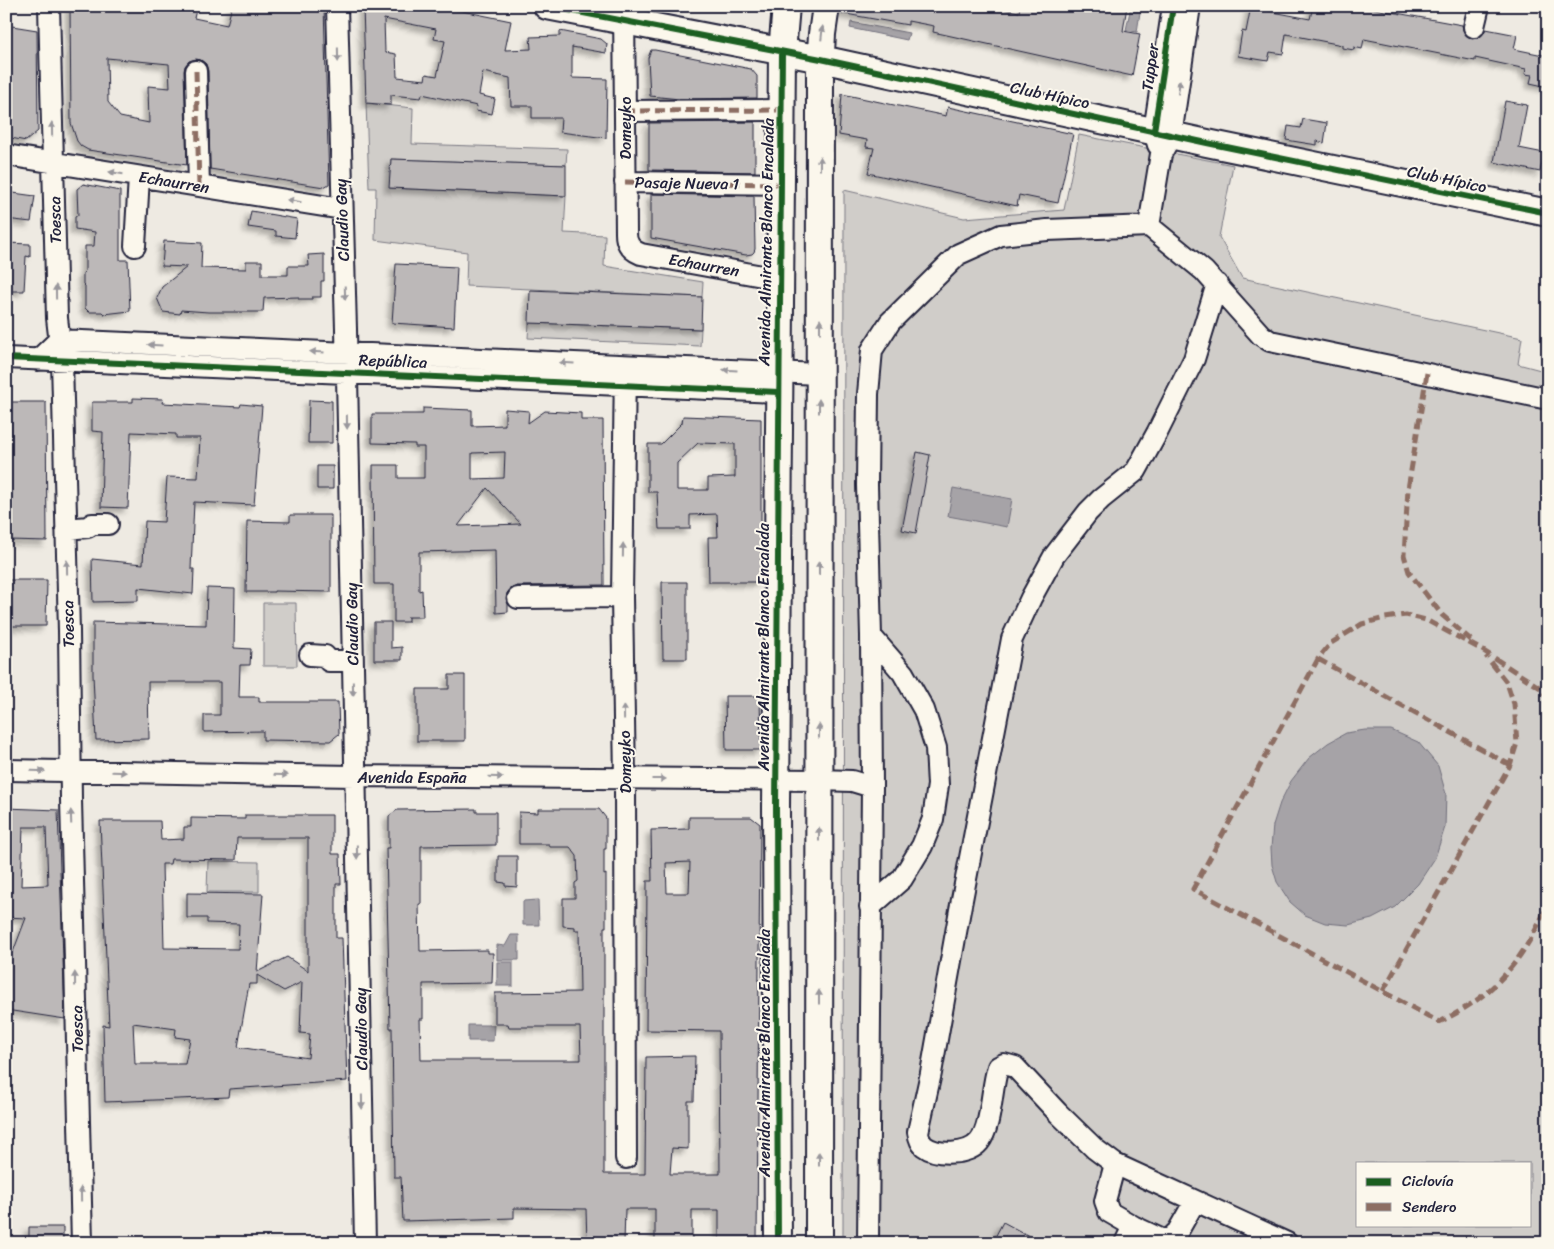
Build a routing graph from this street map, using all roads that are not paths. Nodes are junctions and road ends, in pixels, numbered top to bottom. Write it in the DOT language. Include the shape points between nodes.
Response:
graph roads {
  1 [pos="49,6"];
  2 [pos="337,6"];
  3 [pos="547,6"];
  4 [pos="786,6"];
  5 [pos="826,6"];
  6 [pos="1172,6"];
  7 [pos="1190,6"];
  8 [pos="1479,6"];
  9 [pos="624,14"];
  10 [pos="1474,27"];
  11 [pos="782,52"];
  12 [pos="820,59"];
  13 [pos="196,71"];
  14 [pos="781,110"];
  15 [pos="625,111"];
  16 [pos="1162,140"];
  17 [pos="6,155"];
  18 [pos="53,163"];
  19 [pos="139,176"];
  20 [pos="625,182"];
  21 [pos="780,184"];
  22 [pos="199,186"];
  23 [pos="342,209"];
  24 [pos="1548,213"];
  25 [pos="1150,226"];
  26 [pos="135,246"];
  27 [pos="631,248"];
  28 [pos="779,279"];
  29 [pos="1217,284"];
  30 [pos="59,340"];
  31 [pos="346,353"];
  32 [pos="6,358"];
  33 [pos="38,360"];
  34 [pos="62,361"];
  35 [pos="346,373"];
  36 [pos="819,374"];
  37 [pos="625,375"];
  38 [pos="778,382"];
  39 [pos="1548,398"];
  40 [pos="108,524"];
  41 [pos="66,529"];
  42 [pos="622,597"];
  43 [pos="518,598"];
  44 [pos="871,636"];
  45 [pos="310,655"];
  46 [pos="352,661"];
  47 [pos="6,770"];
  48 [pos="70,772"];
  49 [pos="355,776"];
  50 [pos="625,779"];
  51 [pos="776,779"];
  52 [pos="818,780"];
  53 [pos="872,787"];
  54 [pos="870,907"];
  55 [pos="626,1158"];
  56 [pos="1115,1164"];
  57 [pos="778,1191"];
  58 [pos="819,1191"];
  59 [pos="1195,1201"];
  60 [pos="1129,1235"];
  61 [pos="82,1243"];
  62 [pos="365,1243"];
  63 [pos="778,1243"];
  64 [pos="819,1243"];
  65 [pos="868,1243"];
  66 [pos="1287,1243"];
  18 -- 1 [label="street, Toesca, one-way"];
  2 -- 23 [label="street, Claudio Gay, one-way"];
  3 -- 9 [label="main road, Club Hípico"];
  4 -- 11 [label="main road, Avenida Almirante Blanco Encalada"];
  12 -- 5 [label="main road, one-way"];
  6 -- 16 [label="street, Tupper"];
  16 -- 7 [label="street, Tupper, one-way"];
  8 -- 10 [label="street"];
  9 -- 11 [label="main road, Club Hípico"];
  9 -- 15 [label="street, Domeyko"];
  11 -- 12 [label="main road, Club Hípico"];
  11 -- 14 [label="main road, Avenida Almirante Blanco Encalada"];
  12 -- 16 [label="main road, Club Hípico"];
  36 -- 12 [label="main road, one-way"];
  13 -- 22 [label="street"];
  14 -- 15 [label="street"];
  14 -- 21 [label="main road, Avenida Almirante Blanco Encalada"];
  15 -- 20 [label="street, Domeyko"];
  16 -- 24 [label="main road, Club Hípico"];
  16 -- 25 [label="street"];
  17 -- 18 [label="street, Echaurren"];
  19 -- 18 [label="street, Echaurren, one-way"];
  30 -- 18 [label="street, Toesca, one-way"];
  19 -- 22 [label="street, Echaurren"];
  19 -- 26 [label="street"];
  20 -- 21 [label="street, Pasaje Nueva 1"];
  20 -- 27 [label="street, Domeyko" via="626,239"];
  21 -- 28 [label="main road, Avenida Almirante Blanco Encalada"];
  23 -- 22 [label="street, Echaurren, one-way"];
  23 -- 31 [label="street, Claudio Gay, one-way"];
  25 -- 29 [label="street"];
  25 -- 44 [label="street" via="1001,235 959,254 890,322 872,350 868,394"];
  27 -- 28 [label="street, Echaurren" via="641,254"];
  28 -- 38 [label="main road, Avenida Almirante Blanco Encalada"];
  29 -- 39 [label="street" via="1270,341"];
  29 -- 56 [label="street" via="1194,359 1136,472 1088,512 1054,556 1012,639 918,1132 923,1145 939,1151 958,1153 973,1148 986,1130 995,1077 998,1067 1004,1064 1015,1067 1070,1125"];
  31 -- 30 [label="street, República, one-way"];
  30 -- 33 [label="street"];
  30 -- 34 [label="street, Toesca"];
  31 -- 35 [label="street, Claudio Gay"];
  37 -- 31 [label="street, República, one-way"];
  32 -- 33 [label="street, República"];
  33 -- 34 [label="street, República"];
  34 -- 35 [label="street, República"];
  34 -- 41 [label="street, Toesca"];
  35 -- 37 [label="street, República"];
  35 -- 46 [label="street, Claudio Gay, one-way"];
  36 -- 38 [label="street, República"];
  52 -- 36 [label="main road, one-way"];
  37 -- 38 [label="street, República"];
  42 -- 37 [label="street, Domeyko, one-way"];
  38 -- 51 [label="main road, Avenida Almirante Blanco Encalada"];
  40 -- 41 [label="street"];
  48 -- 41 [label="street, Toesca, one-way"];
  42 -- 43 [label="street"];
  50 -- 42 [label="street, Domeyko, one-way"];
  44 -- 53 [label="street"];
  44 -- 54 [label="street" via="903,673 924,710 936,748 938,786 933,819 922,846 902,879"];
  45 -- 46 [label="street" via="322,655 329,661"];
  46 -- 49 [label="street, Claudio Gay, one-way"];
  47 -- 48 [label="street, Avenida España, one-way"];
  48 -- 49 [label="street, Avenida España, one-way"];
  61 -- 48 [label="street, Toesca, one-way"];
  49 -- 50 [label="street, Avenida España, one-way"];
  49 -- 62 [label="street, Claudio Gay, one-way"];
  50 -- 51 [label="street, Avenida España, one-way"];
  50 -- 55 [label="street, Domeyko"];
  51 -- 52 [label="street, Avenida España"];
  51 -- 57 [label="main road, Avenida Almirante Blanco Encalada"];
  52 -- 53 [label="street, Avenida España" via="852,781"];
  58 -- 52 [label="main road, one-way"];
  53 -- 54 [label="street"];
  54 -- 65 [label="street"];
  56 -- 59 [label="street"];
  56 -- 60 [label="street" via="1105,1201 1109,1212"];
  57 -- 58 [label="main road"];
  57 -- 63 [label="main road, Avenida Almirante Blanco Encalada"];
  58 -- 64 [label="main road"];
  59 -- 60 [label="street" via="1171,1238 1163,1240"];
  59 -- 66 [label="street"];
}
